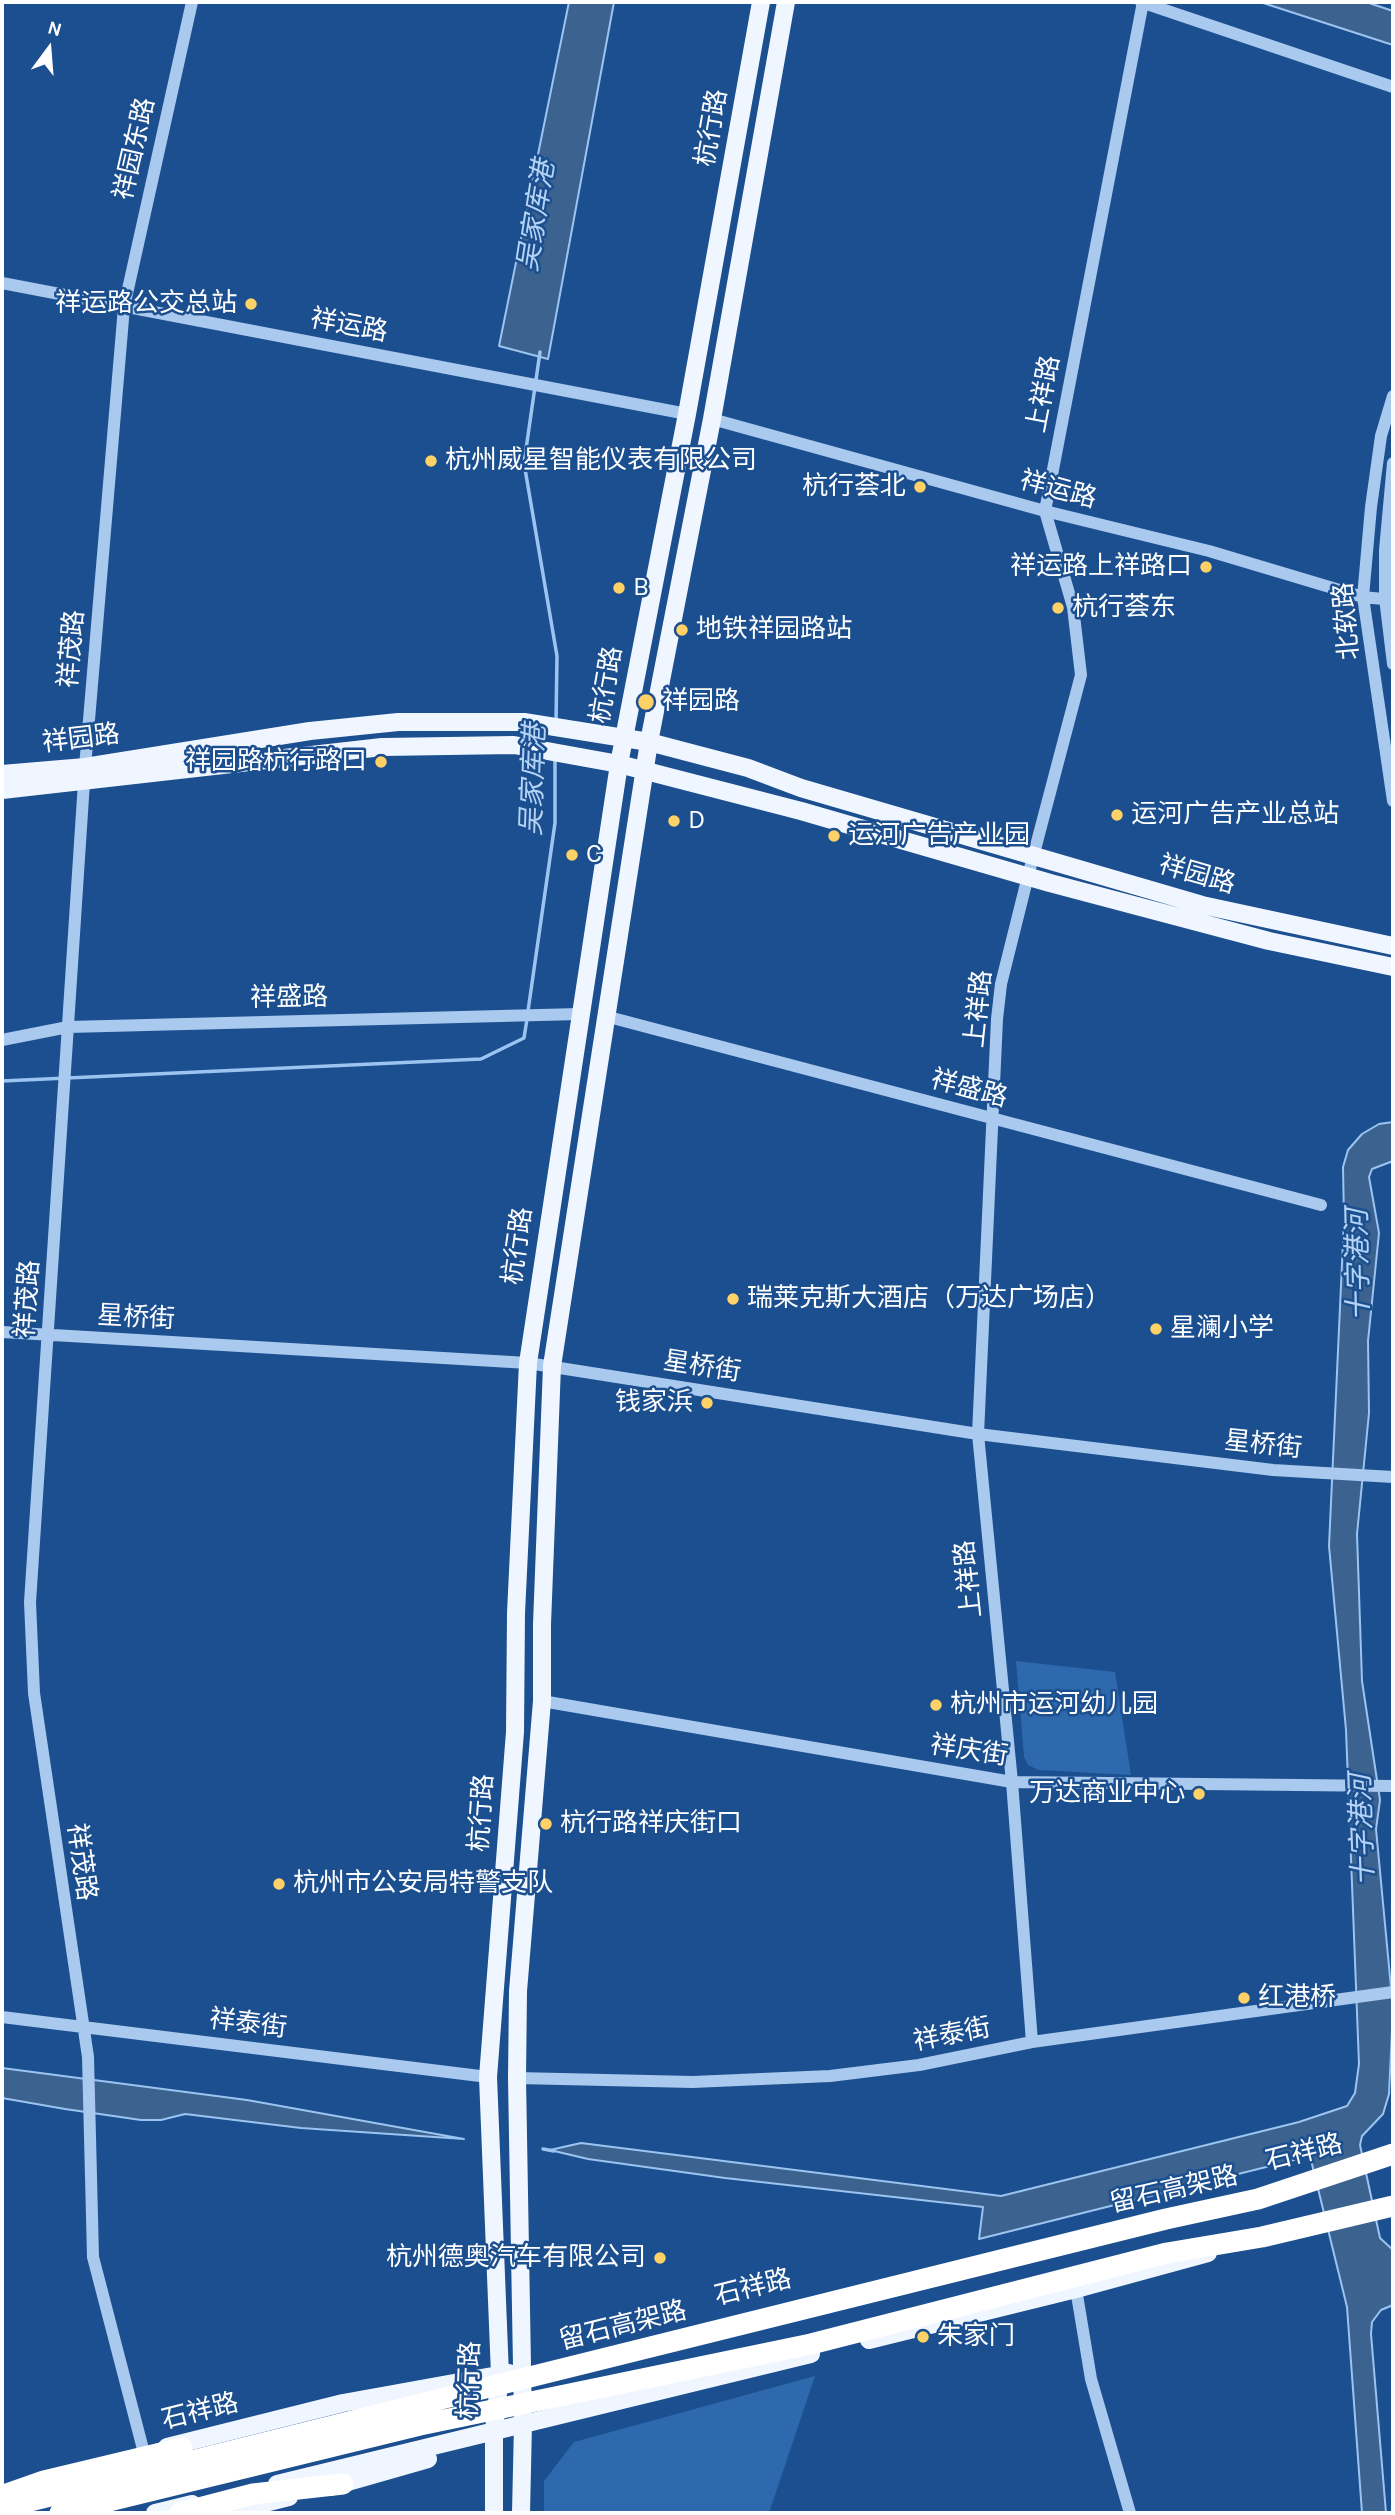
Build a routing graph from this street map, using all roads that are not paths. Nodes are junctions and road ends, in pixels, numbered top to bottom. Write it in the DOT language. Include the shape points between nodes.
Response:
graph roads {
  1 [pos="192,2"];
  2 [pos="761,2"];
  3 [pos="786,2"];
  4 [pos="1142,2"];
  5 [pos="1393,87"];
  6 [pos="2,283"];
  7 [pos="124,307"];
  8 [pos="1393,396"];
  9 [pos="687,414"];
  10 [pos="712,419"];
  11 [pos="1393,463"];
  12 [pos="1045,511"];
  13 [pos="1363,597"];
  14 [pos="1389,599"];
  15 [pos="1393,664"];
  16 [pos="624,737"];
  17 [pos="649,742"];
  18 [pos="619,764"];
  19 [pos="644,771"];
  20 [pos="2,774"];
  21 [pos="84,775"];
  22 [pos="2,790"];
  23 [pos="1393,802"];
  24 [pos="1033,855"];
  25 [pos="1028,876"];
  26 [pos="1393,946"];
  27 [pos="1393,967"];
  28 [pos="579,1014"];
  29 [pos="605,1016"];
  30 [pos="68,1027"];
  31 [pos="2,1040"];
  32 [pos="992,1118"];
  33 [pos="1321,1205"];
  34 [pos="2,1332"];
  35 [pos="48,1336"];
  36 [pos="528,1363"];
  37 [pos="552,1366"];
  38 [pos="978,1434"];
  39 [pos="1393,1477"];
  40 [pos="542,1701"];
  41 [pos="1012,1782"];
  42 [pos="1393,1786"];
  43 [pos="1393,1992"];
  44 [pos="2,2017"];
  45 [pos="82,2027"];
  46 [pos="1032,2042"];
  47 [pos="488,2077"];
  48 [pos="517,2078"];
  49 [pos="1388,2161"];
  50 [pos="1390,2201"];
  51 [pos="1076,2289"];
  52 [pos="520,2372"];
  53 [pos="500,2375"];
  54 [pos="411,2390"];
  55 [pos="300,2421"];
  56 [pos="523,2424"];
  57 [pos="494,2430"];
  58 [pos="144,2453"];
  59 [pos="339,2477"];
  60 [pos="2,2490"];
  61 [pos="2,2496"];
  62 [pos="2,2508"];
  63 [pos="60,2513"];
  64 [pos="155,2513"];
  65 [pos="180,2513"];
  66 [pos="225,2513"];
  67 [pos="494,2513"];
  68 [pos="521,2513"];
  69 [pos="1130,2513"];
  1 -- 7 [label="street, 祥园东路"];
  2 -- 9 [label="main road, 杭行路"];
  3 -- 10 [label="main road, 杭行路"];
  4 -- 5 [label="street"];
  4 -- 12 [label="street, 上祥路"];
  6 -- 7 [label="street, 祥运路"];
  7 -- 9 [label="street, 祥运路"];
  7 -- 21 [label="street, 祥茂路"];
  8 -- 13 [label="street, 北软路" via="1381,436"];
  9 -- 16 [label="main road, 杭行路"];
  10 -- 12 [label="street, 祥运路"];
  10 -- 17 [label="main road, 杭行路"];
  11 -- 14 [label="street, 北软路" via="1385,550"];
  12 -- 13 [label="street, 祥运路" via="1209,551"];
  12 -- 24 [label="street, 上祥路" via="1073,607 1082,675"];
  13 -- 14 [label="street, 祥运路"];
  13 -- 23 [label="street, 北软路"];
  14 -- 15 [label="street, 北软路"];
  16 -- 17 [label="main road, 祥园路"];
  16 -- 18 [label="main road, 杭行路"];
  16 -- 21 [label="main road, 祥园路" via="524,722 398,722 296,733"];
  17 -- 19 [label="main road, 杭行路"];
  17 -- 24 [label="main road, 祥园路"];
  18 -- 19 [label="main road, 祥园路"];
  18 -- 21 [label="main road, 祥园路" via="514,746 431,745"];
  18 -- 28 [label="main road, 杭行路"];
  19 -- 25 [label="main road, 祥园路"];
  19 -- 29 [label="main road, 杭行路"];
  20 -- 21 [label="main road, 祥园路"];
  21 -- 22 [label="main road, 祥园路"];
  21 -- 30 [label="street, 祥茂路"];
  24 -- 25 [label="street, 上祥路"];
  24 -- 26 [label="main road, 祥园路" via="1202,905"];
  25 -- 27 [label="main road, 祥园路" via="1269,941"];
  25 -- 32 [label="street, 上祥路" via="1001,984"];
  28 -- 30 [label="street, 祥盛路"];
  28 -- 36 [label="main road, 杭行路"];
  29 -- 32 [label="street, 祥盛路"];
  29 -- 37 [label="main road, 杭行路"];
  30 -- 31 [label="street, 祥盛路"];
  30 -- 35 [label="street, 祥茂路"];
  32 -- 33 [label="street, 祥盛路"];
  32 -- 38 [label="street, 上祥路"];
  34 -- 35 [label="street, 星桥街"];
  35 -- 36 [label="street, 星桥街"];
  35 -- 45 [label="street, 祥茂路" via="30,1643"];
  36 -- 37 [label="street, 星桥街"];
  36 -- 47 [label="main road, 杭行路" via="514,1732"];
  37 -- 38 [label="street, 星桥街"];
  37 -- 40 [label="main road, 杭行路"];
  38 -- 39 [label="street, 星桥街" via="1273,1470"];
  38 -- 41 [label="street, 上祥路"];
  40 -- 41 [label="street, 祥庆街"];
  40 -- 48 [label="main road, 杭行路" via="518,1991"];
  41 -- 42 [label="street, 祥庆街"];
  41 -- 46 [label="street, 上祥路"];
  43 -- 46 [label="street, 祥泰街"];
  44 -- 45 [label="street, 祥泰街"];
  45 -- 47 [label="street, 祥泰街"];
  45 -- 58 [label="street, 祥茂路" via="88,2057 92,2243 97,2280"];
  46 -- 48 [label="street, 祥泰街" via="919,2065 818,2077 694,2082"];
  47 -- 53 [label="main road, 杭行路"];
  48 -- 52 [label="main road, 杭行路"];
  49 -- 52 [label="main road, 石祥路"];
  49 -- 62 [label="highway, 留石高架路" via="1258,2199"];
  50 -- 51 [label="main road"];
  50 -- 63 [label="highway, 留石高架路" via="1262,2237 1167,2253 811,2344 420,2425"];
  51 -- 56 [label="main road"];
  51 -- 69 [label="street" via="1091,2379"];
  52 -- 53 [label="main road, 石祥路"];
  52 -- 56 [label="main road, 杭行路"];
  53 -- 54 [label="main road, 石祥路"];
  53 -- 57 [label="main road, 杭行路"];
  54 -- 55 [label="main road" via="395,2400"];
  54 -- 58 [label="main road, 石祥路"];
  55 -- 61 [label="highway" via="44,2481"];
  56 -- 57 [label="main road"];
  56 -- 68 [label="main road, 杭行路"];
  57 -- 59 [label="main road" via="458,2449"];
  57 -- 67 [label="main road, 杭行路"];
  58 -- 60 [label="main road, 石祥路"];
  59 -- 64 [label="main road"];
  59 -- 65 [label="highway"];
  59 -- 66 [label="main road"];
}
